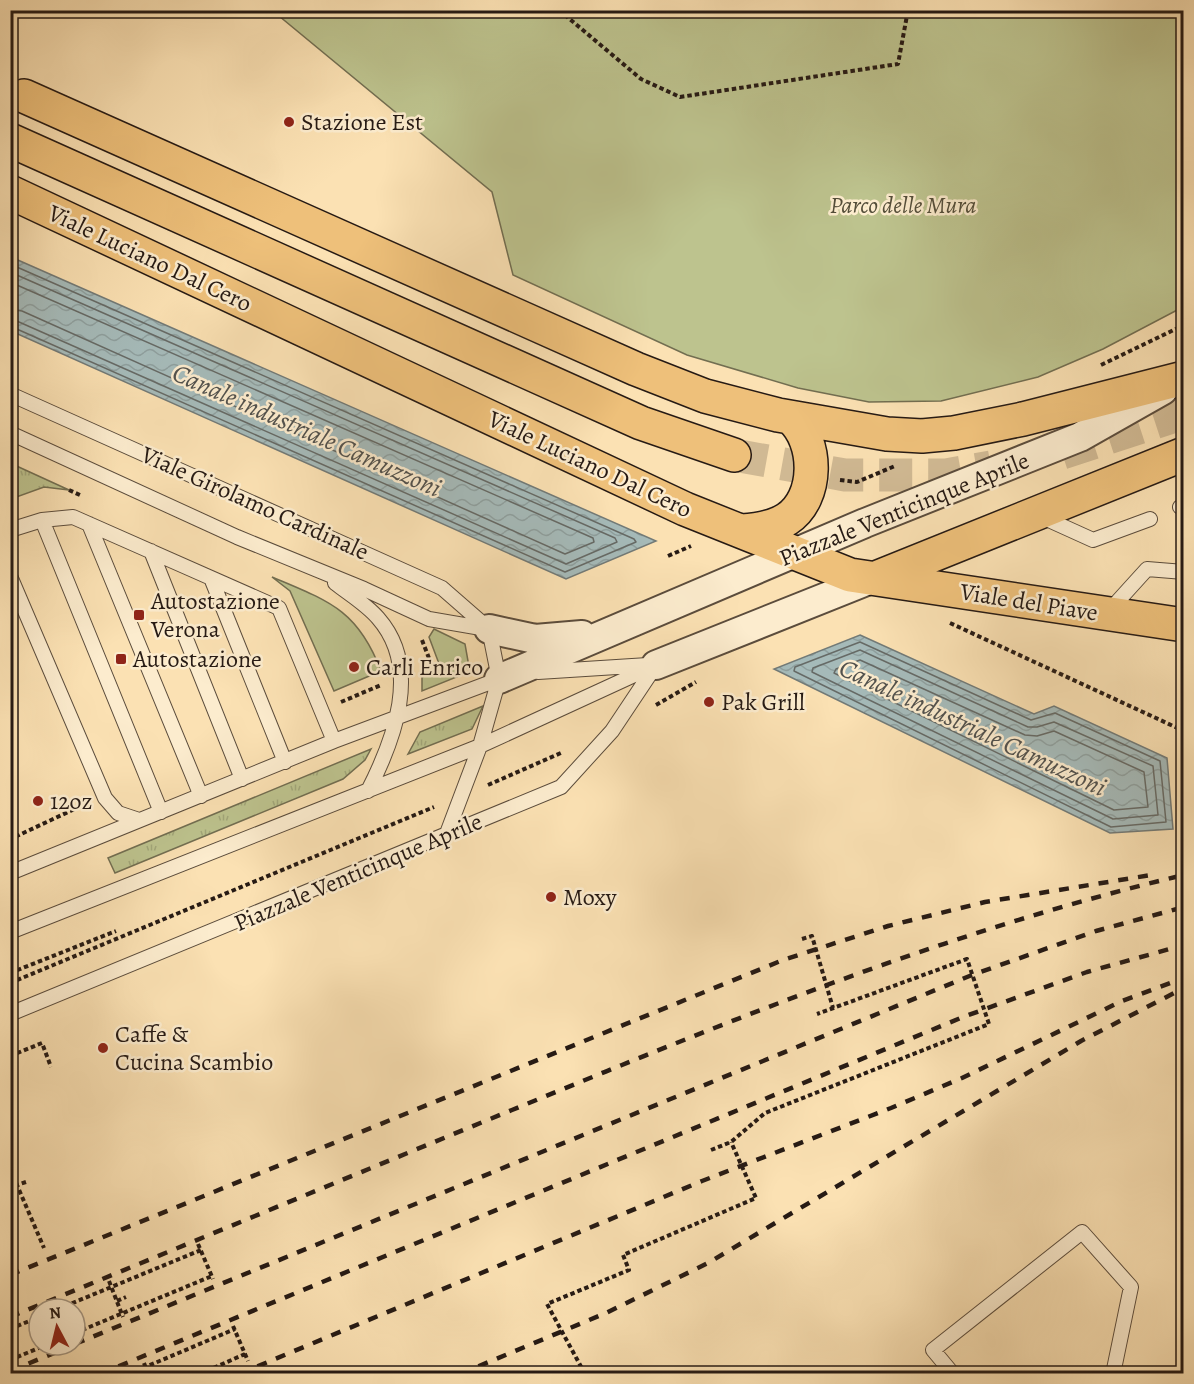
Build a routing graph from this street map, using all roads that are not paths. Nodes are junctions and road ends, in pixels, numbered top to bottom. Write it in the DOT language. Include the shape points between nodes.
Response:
graph roads {
  1 [pos="24,96"];
  2 [pos="10,140"];
  3 [pos="10,192"];
  4 [pos="1182,379"];
  5 [pos="10,394"];
  6 [pos="790,418"];
  7 [pos="10,433"];
  8 [pos="1184,454"];
  9 [pos="734,455"];
  10 [pos="1035,514"];
  11 [pos="1150,519"];
  12 [pos="42,520"];
  13 [pos="89,524"];
  14 [pos="10,530"];
  15 [pos="742,531"];
  16 [pos="151,551"];
  17 [pos="795,554"];
  18 [pos="1184,572"];
  19 [pos="321,573"];
  20 [pos="10,576"];
  21 [pos="212,578"];
  22 [pos="874,579"];
  23 [pos="1107,613"];
  24 [pos="1184,625"];
  25 [pos="623,628"];
  26 [pos="489,629"];
  27 [pos="535,639"];
  28 [pos="656,665"];
  29 [pos="499,679"];
  30 [pos="399,716"];
  31 [pos="334,741"];
  32 [pos="480,746"];
  33 [pos="285,762"];
  34 [pos="242,779"];
  35 [pos="368,791"];
  36 [pos="201,796"];
  37 [pos="161,812"];
  38 [pos="139,820"];
  39 [pos="446,836"];
  40 [pos="11,873"];
  41 [pos="10,932"];
  42 [pos="10,1014"];
  43 [pos="953,1374"];
  44 [pos="1113,1374"];
  1 -- 6 [label="main road" via="636,369 705,396"];
  2 -- 9 [label="main road, Viale Luciano Dal Cero" via="641,423"];
  3 -- 15 [label="main road, Viale Luciano Dal Cero" via="685,509"];
  4 -- 6 [label="main road" via="954,433 887,434"];
  4 -- 17 [label="street, Piazzale Venticinque Aprile" via="1080,438"];
  5 -- 26 [label="lane, Viale Girolamo Cardinale" via="442,588"];
  6 -- 15 [label="main road" via="806,437 811,462 808,489 787,519"];
  7 -- 19 [label="lane, Viale Girolamo Cardinale"];
  8 -- 10 [label="main road"];
  10 -- 11 [label="lane" via="1093,540"];
  10 -- 22 [label="main road"];
  12 -- 13 [label="lane" via="73,517"];
  12 -- 14 [label="lane"];
  12 -- 37 [label="lane"];
  13 -- 16 [label="lane"];
  13 -- 36 [label="lane"];
  15 -- 17 [label="main road, Viale Luciano Dal Cero"];
  16 -- 21 [label="lane"];
  16 -- 34 [label="lane"];
  17 -- 22 [label="main road, Viale Luciano Dal Cero" via="850,575"];
  17 -- 25 [label="street, Piazzale Venticinque Aprile"];
  18 -- 23 [label="lane" via="1147,569"];
  19 -- 26 [label="lane, Viale Girolamo Cardinale" via="429,619"];
  19 -- 30 [label="lane" via="378,618 393,646 400,677"];
  20 -- 38 [label="lane" via="105,798 118,813"];
  21 -- 31 [label="lane" via="279,608"];
  21 -- 33 [label="lane"];
  22 -- 23 [label="main road, Viale del Piave"];
  22 -- 28 [label="street"];
  23 -- 24 [label="main road, Viale del Piave"];
  25 -- 27 [label="street, Piazzale Venticinque Aprile" via="562,639"];
  25 -- 29 [label="street, Piazzale Venticinque Aprile"];
  26 -- 27 [label="street, Viale Girolamo Cardinale"];
  26 -- 29 [label="lane"];
  28 -- 29 [label="lane" via="538,672"];
  28 -- 32 [label="lane"];
  28 -- 39 [label="lane, Piazzale Venticinque Aprile" via="612,731 561,787"];
  29 -- 30 [label="lane"];
  29 -- 32 [label="lane"];
  30 -- 31 [label="lane"];
  30 -- 35 [label="lane" via="388,752"];
  31 -- 33 [label="lane"];
  32 -- 35 [label="lane"];
  32 -- 39 [label="lane"];
  33 -- 34 [label="lane"];
  34 -- 36 [label="lane"];
  35 -- 41 [label="lane"];
  36 -- 37 [label="lane"];
  37 -- 38 [label="lane"];
  38 -- 40 [label="lane"];
  39 -- 42 [label="lane, Piazzale Venticinque Aprile"];
  43 -- 44 [label="lane" via="933,1350 1082,1232 1131,1287"];
}
